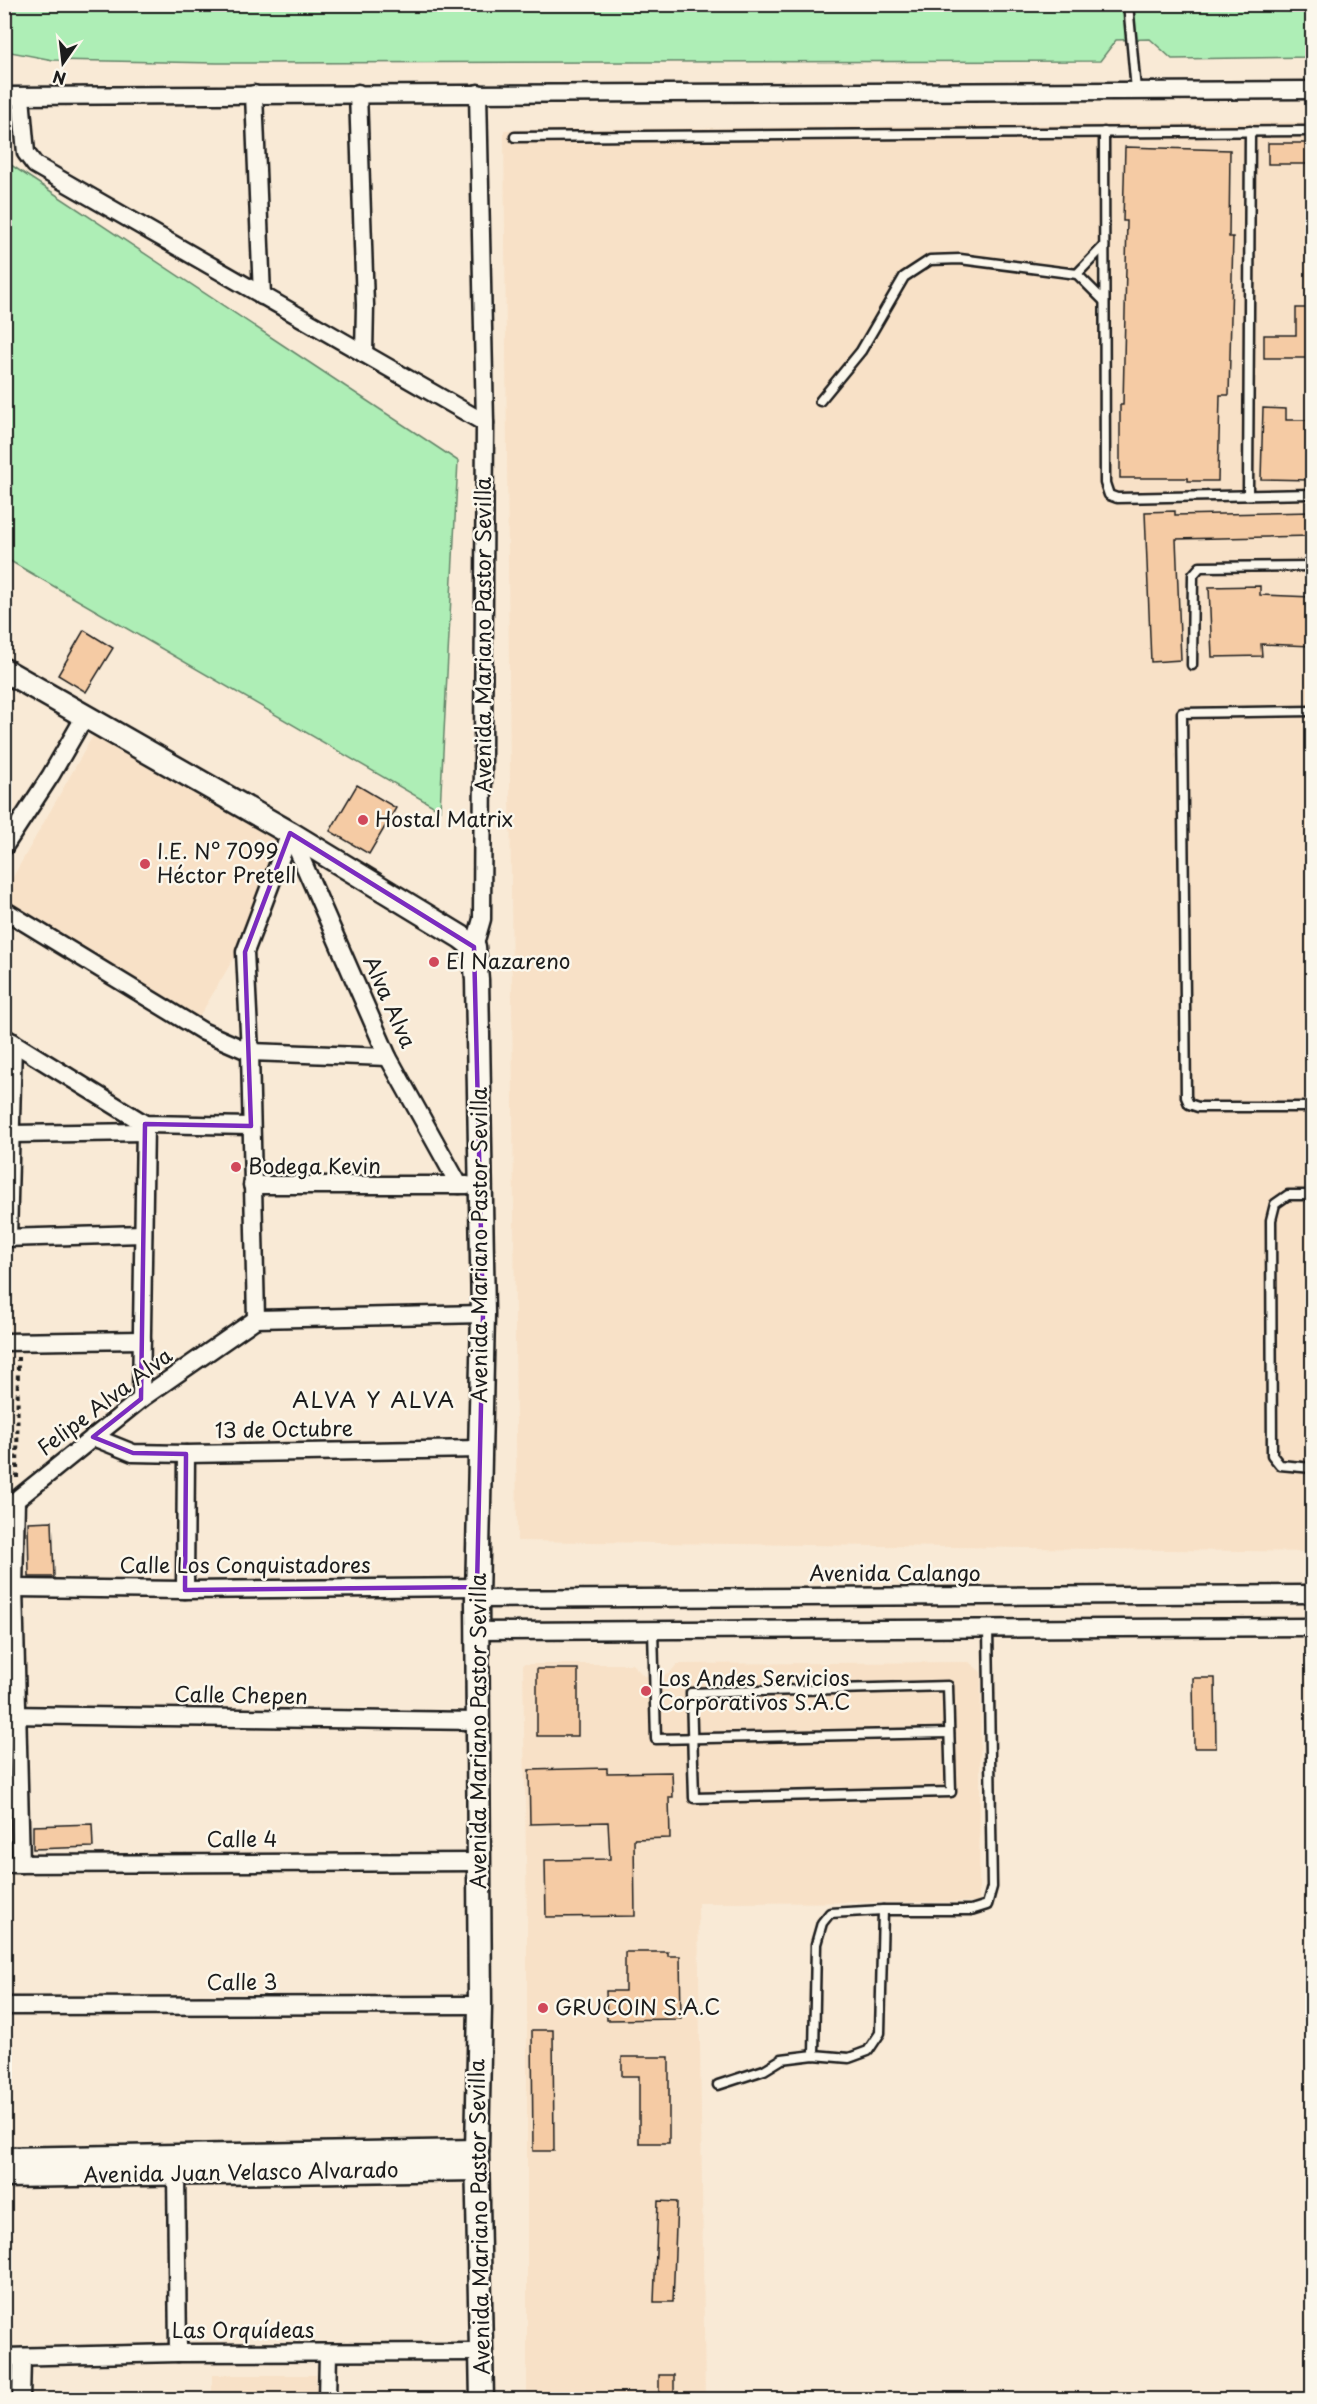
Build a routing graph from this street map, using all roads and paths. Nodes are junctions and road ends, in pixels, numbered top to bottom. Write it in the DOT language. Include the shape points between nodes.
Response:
graph roads {
  1 [pos="93,4"];
  2 [pos="141,4"];
  3 [pos="1128,4"];
  4 [pos="1136,90"];
  5 [pos="1312,90"];
  6 [pos="358,93"];
  7 [pos="478,93"];
  8 [pos="254,94"];
  9 [pos="13,96"];
  10 [pos="1250,131"];
  11 [pos="1312,131"];
  12 [pos="1104,132"];
  13 [pos="515,137"];
  14 [pos="1104,246"];
  15 [pos="1077,274"];
  16 [pos="262,296"];
  17 [pos="1104,301"];
  18 [pos="364,354"];
  19 [pos="820,401"];
  20 [pos="485,423"];
  21 [pos="1248,494"];
  22 [pos="1312,494"];
  23 [pos="1312,566"];
  24 [pos="1192,665"];
  25 [pos="4,670"];
  26 [pos="1312,711"];
  27 [pos="85,716"];
  28 [pos="290,833"];
  29 [pos="5,844"];
  30 [pos="4,910"];
  31 [pos="474,947"];
  32 [pos="9,1040"];
  33 [pos="250,1052"];
  34 [pos="388,1057"];
  35 [pos="1312,1107"];
  36 [pos="252,1126"];
  37 [pos="145,1128"];
  38 [pos="11,1134"];
  39 [pos="470,1184"];
  40 [pos="252,1185"];
  41 [pos="1312,1195"];
  42 [pos="143,1234"];
  43 [pos="6,1238"];
  44 [pos="483,1314"];
  45 [pos="256,1319"];
  46 [pos="142,1340"];
  47 [pos="11,1342"];
  48 [pos="141,1399"];
  49 [pos="93,1437"];
  50 [pos="480,1449"];
  51 [pos="186,1454"];
  52 [pos="1312,1468"];
  53 [pos="16,1500"];
  54 [pos="14,1588"];
  55 [pos="185,1590"];
  56 [pos="477,1593"];
  57 [pos="1312,1593"];
  58 [pos="1312,1627"];
  59 [pos="988,1629"];
  60 [pos="653,1630"];
  61 [pos="477,1631"];
  62 [pos="11,1715"];
  63 [pos="478,1721"];
  64 [pos="950,1733"];
  65 [pos="692,1739"];
  66 [pos="480,1862"];
  67 [pos="13,1864"];
  68 [pos="883,1910"];
  69 [pos="480,2005"];
  70 [pos="4,2006"];
  71 [pos="814,2055"];
  72 [pos="718,2085"];
  73 [pos="4,2159"];
  74 [pos="477,2160"];
  75 [pos="176,2173"];
  76 [pos="4,2176"];
  77 [pos="482,2352"];
  78 [pos="178,2353"];
  79 [pos="328,2353"];
  80 [pos="4,2357"];
  81 [pos="22,2357"];
  82 [pos="21,2400"];
  83 [pos="327,2400"];
  84 [pos="482,2400"];
  1 -- 2 [label="lane"];
  3 -- 4 [label="lane"];
  4 -- 5 [label="street"];
  4 -- 7 [label="street"];
  6 -- 7 [label="street"];
  6 -- 8 [label="street"];
  6 -- 18 [label="street"];
  7 -- 20 [label="street, Avenida Mariano Pastor Sevilla"];
  8 -- 9 [label="street"];
  8 -- 16 [label="street"];
  9 -- 16 [label="street" via="26,153 35,165"];
  10 -- 11 [label="lane"];
  10 -- 12 [label="lane"];
  10 -- 21 [label="lane"];
  12 -- 13 [label="lane"];
  12 -- 14 [label="lane"];
  14 -- 15 [label="lane"];
  14 -- 17 [label="lane"];
  15 -- 17 [label="lane"];
  15 -- 19 [label="lane" via="960,259 930,260 904,277 861,351"];
  16 -- 18 [label="street"];
  17 -- 21 [label="lane" via="1105,483 1109,495 1117,498"];
  18 -- 20 [label="street"];
  20 -- 31 [label="street, Avenida Mariano Pastor Sevilla" via="482,919"];
  21 -- 22 [label="lane"];
  23 -- 24 [label="lane" via="1196,569"];
  25 -- 27 [label="street"];
  26 -- 35 [label="lane" via="1182,713 1186,1097 1189,1104 1198,1107"];
  27 -- 28 [label="street"];
  27 -- 29 [label="street"];
  28 -- 31 [label="street"];
  28 -- 33 [label="street" via="245,952"];
  28 -- 34 [label="street, Alva Alva"];
  30 -- 33 [label="street" via="204,1032"];
  31 -- 39 [label="street, Avenida Mariano Pastor Sevilla" via="477,980"];
  32 -- 37 [label="street"];
  32 -- 38 [label="street"];
  33 -- 34 [label="street"];
  33 -- 36 [label="street"];
  34 -- 39 [label="street, Alva Alva"];
  36 -- 37 [label="street"];
  36 -- 40 [label="street"];
  37 -- 38 [label="street"];
  37 -- 42 [label="street"];
  38 -- 43 [label="street"];
  39 -- 40 [label="street"];
  39 -- 44 [label="street, Avenida Mariano Pastor Sevilla"];
  40 -- 45 [label="street"];
  41 -- 52 [label="lane" via="1288,1195 1275,1204 1271,1220 1272,1455 1280,1465"];
  42 -- 43 [label="street"];
  42 -- 46 [label="street"];
  44 -- 45 [label="street"];
  44 -- 50 [label="street, Avenida Mariano Pastor Sevilla"];
  45 -- 48 [label="street, Felipe Alva Alva"];
  46 -- 47 [label="street"];
  46 -- 48 [label="street"];
  47 -- 53 [label="path"];
  48 -- 49 [label="street, Felipe Alva Alva"];
  49 -- 51 [label="street, 13 de Octubre" via="133,1453"];
  49 -- 53 [label="street, Felipe Alva Alva"];
  50 -- 51 [label="street, 13 de Octubre"];
  50 -- 56 [label="street, Avenida Mariano Pastor Sevilla"];
  51 -- 55 [label="street"];
  53 -- 54 [label="street"];
  54 -- 55 [label="street, Calle Los Conquistadores"];
  54 -- 62 [label="street"];
  55 -- 56 [label="street, Calle Los Conquistadores"];
  56 -- 57 [label="street, Avenida Calango"];
  56 -- 61 [label="street, Avenida Mariano Pastor Sevilla"];
  58 -- 59 [label="street"];
  59 -- 60 [label="street"];
  59 -- 68 [label="lane" via="992,1887 987,1905 971,1910"];
  60 -- 61 [label="street"];
  60 -- 65 [label="lane" via="656,1739"];
  61 -- 63 [label="street, Avenida Mariano Pastor Sevilla"];
  62 -- 63 [label="street, Calle Chepen"];
  62 -- 67 [label="street"];
  63 -- 66 [label="street, Avenida Mariano Pastor Sevilla"];
  64 -- 65 [label="lane"];
  64 -- 65 [label="lane" via="948,1686 691,1693"];
  64 -- 65 [label="lane" via="951,1792 694,1798"];
  66 -- 67 [label="street, Calle 4"];
  66 -- 69 [label="street, Avenida Mariano Pastor Sevilla"];
  68 -- 71 [label="lane" via="830,1913 822,1923 816,1944"];
  68 -- 71 [label="lane" via="880,2033 868,2050 849,2058"];
  69 -- 70 [label="street, Calle 3"];
  69 -- 74 [label="street, Avenida Mariano Pastor Sevilla"];
  71 -- 72 [label="lane" via="782,2059"];
  73 -- 74 [label="street, Avenida Juan Velasco Alvarado"];
  74 -- 75 [label="street, Avenida Juan Velasco Alvarado"];
  74 -- 77 [label="street, Avenida Mariano Pastor Sevilla"];
  75 -- 76 [label="street, Avenida Juan Velasco Alvarado"];
  75 -- 78 [label="street"];
  77 -- 79 [label="street, Las Orquídeas"];
  77 -- 84 [label="street, Avenida Mariano Pastor Sevilla"];
  78 -- 79 [label="street, Las Orquídeas"];
  78 -- 81 [label="street, Las Orquídeas"];
  79 -- 83 [label="street"];
  80 -- 81 [label="street, Las Orquídeas"];
  81 -- 82 [label="street"];
}
